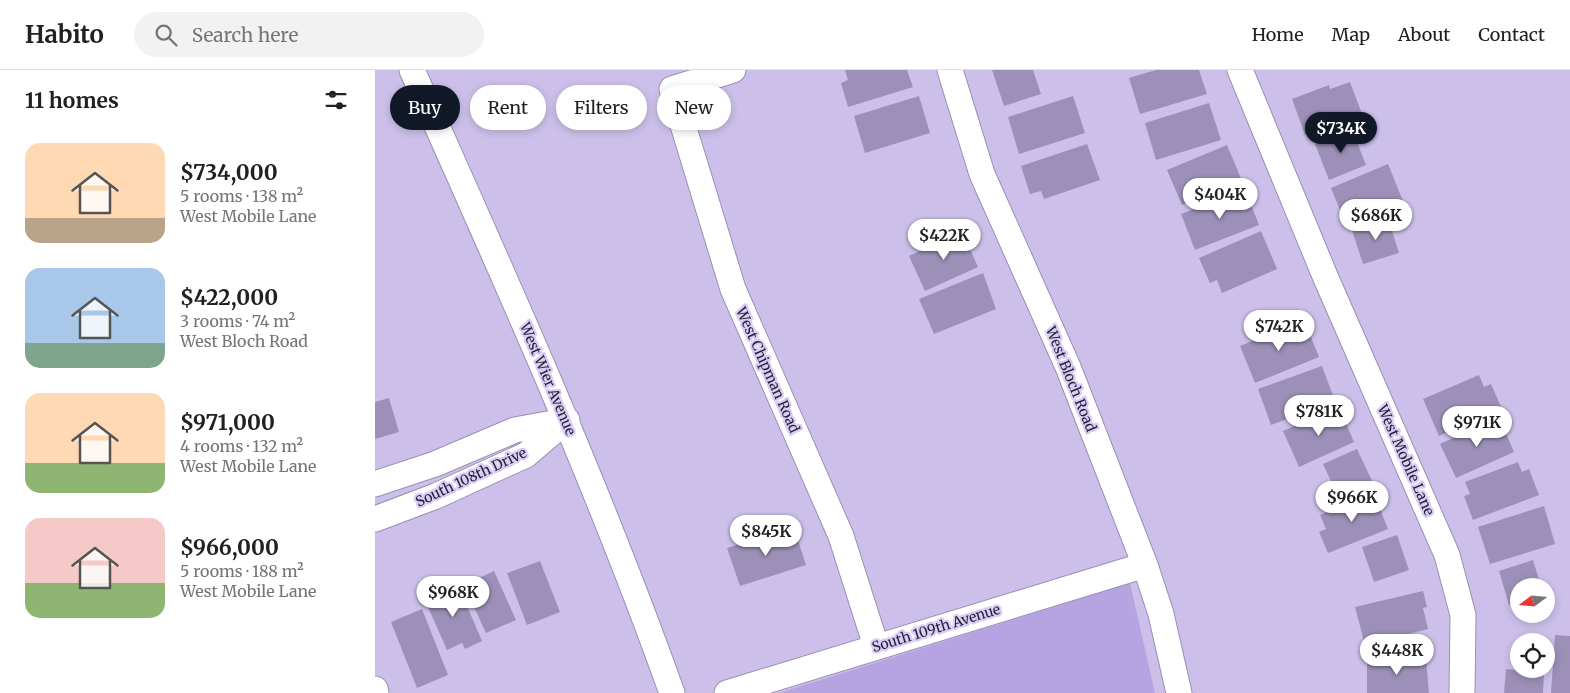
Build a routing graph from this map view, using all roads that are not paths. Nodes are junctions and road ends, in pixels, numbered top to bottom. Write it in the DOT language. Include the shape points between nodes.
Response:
graph roads {
  1 [pos="412,70"];
  2 [pos="733,70"];
  3 [pos="950,70"];
  4 [pos="1240,70"];
  5 [pos="567,420"];
  6 [pos="375,484"];
  7 [pos="375,519"];
  8 [pos="1145,565"];
  9 [pos="876,646"];
  10 [pos="375,689"];
  11 [pos="376,693"];
  12 [pos="672,693"];
  13 [pos="727,693"];
  14 [pos="1179,693"];
  15 [pos="1462,693"];
  1 -- 5 [label="street, West Wier Avenue"];
  2 -- 9 [label="street, West Chipman Road" via="672,89 733,289 841,536"];
  3 -- 8 [label="street, West Bloch Road" via="983,174 1068,367"];
  4 -- 15 [label="street, West Mobile Lane" via="1325,276 1447,555 1463,615"];
  5 -- 6 [label="street, South 108th Drive" via="515,430 435,464"];
  5 -- 7 [label="street, South 108th Drive" via="526,454 436,496"];
  5 -- 12 [label="street, West Wier Avenue"];
  8 -- 9 [label="street, South 109th Avenue"];
  8 -- 14 [label="street, West Bloch Road" via="1161,614"];
  9 -- 13 [label="street, South 109th Avenue"];
  10 -- 11 [label="street"];
}
